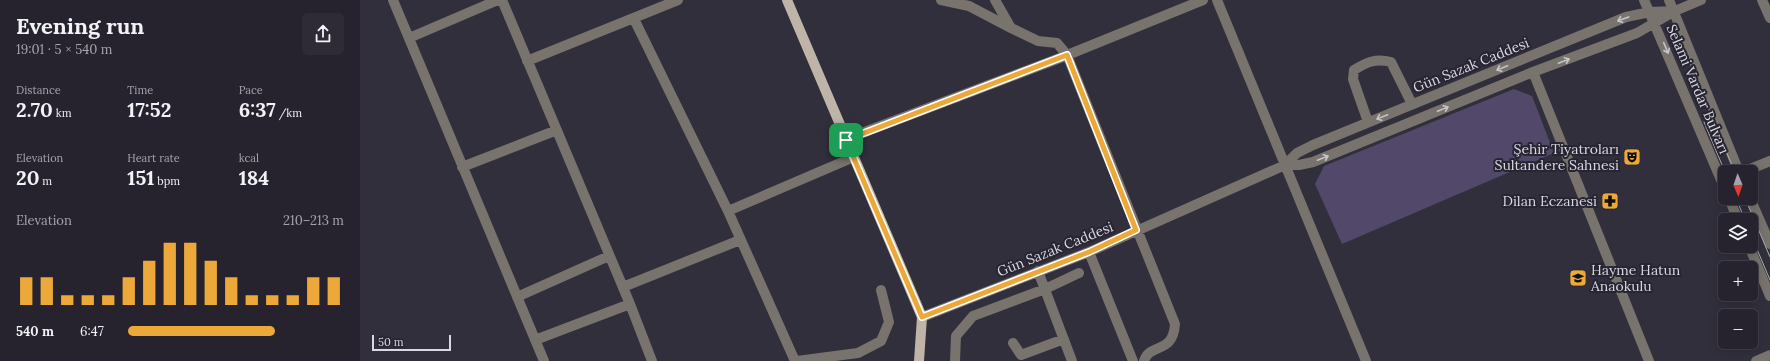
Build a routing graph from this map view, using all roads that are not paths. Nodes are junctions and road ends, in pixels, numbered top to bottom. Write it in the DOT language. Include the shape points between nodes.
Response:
graph roads {
  1 [pos="393,0"];
  2 [pos="498,0"];
  3 [pos="502,0"];
  4 [pos="678,0"];
  5 [pos="787,0"];
  6 [pos="940,0"];
  7 [pos="995,0"];
  8 [pos="1202,0"];
  9 [pos="1216,0"];
  10 [pos="1644,0"];
  11 [pos="1669,0"];
  12 [pos="1701,0"];
  13 [pos="1762,0"];
  14 [pos="1675,11"];
  15 [pos="1650,12"];
  16 [pos="1770,18"];
  17 [pos="634,19"];
  18 [pos="1655,23"];
  19 [pos="1011,28"];
  20 [pos="408,38"];
  21 [pos="1067,55"];
  22 [pos="528,60"];
  23 [pos="1534,72"];
  24 [pos="1412,104"];
  25 [pos="1368,122"];
  26 [pos="557,130"];
  27 [pos="846,140"];
  28 [pos="854,158"];
  29 [pos="1770,161"];
  30 [pos="1285,165"];
  31 [pos="1736,165"];
  32 [pos="1758,166"];
  33 [pos="462,167"];
  34 [pos="1718,172"];
  35 [pos="1753,205"];
  36 [pos="728,211"];
  37 [pos="1136,230"];
  38 [pos="740,240"];
  39 [pos="1770,244"];
  40 [pos="1089,252"];
  41 [pos="1752,253"];
  42 [pos="610,256"];
  43 [pos="1038,271"];
  44 [pos="1080,273"];
  45 [pos="623,287"];
  46 [pos="1045,289"];
  47 [pos="881,290"];
  48 [pos="1770,296"];
  49 [pos="517,297"];
  50 [pos="630,304"];
  51 [pos="922,317"];
  52 [pos="1064,339"];
  53 [pos="535,340"];
  54 [pos="1013,343"];
  55 [pos="1770,355"];
  56 [pos="544,361"];
  57 [pos="652,361"];
  58 [pos="796,361"];
  59 [pos="919,361"];
  60 [pos="955,361"];
  61 [pos="1072,361"];
  62 [pos="1134,361"];
  63 [pos="1144,361"];
  64 [pos="1366,361"];
  65 [pos="1649,361"];
  66 [pos="1756,361"];
  1 -- 20 [label="street"];
  2 -- 20 [label="street"];
  3 -- 22 [label="street"];
  4 -- 17 [label="street"];
  5 -- 27 [label="main road"];
  6 -- 19 [label="street" via="969,6"];
  7 -- 19 [label="street"];
  8 -- 21 [label="street"];
  9 -- 30 [label="street"];
  10 -- 15 [label="street, Selami Vardar Bulvarı"];
  11 -- 14 [label="street, Selami Vardar Bulvarı"];
  12 -- 14 [label="street, Gün Sazak Caddesi"];
  13 -- 16 [label="street"];
  14 -- 15 [label="street, Gün Sazak Caddesi"];
  14 -- 18 [label="street, Gün Sazak Caddesi"];
  14 -- 31 [label="street, Selami Vardar Bulvarı"];
  15 -- 18 [label="street, Selami Vardar Bulvarı"];
  15 -- 24 [label="street, Gün Sazak Caddesi, one-way" via="1626,17"];
  17 -- 22 [label="street"];
  17 -- 36 [label="street"];
  23 -- 18 [label="street, Gün Sazak Caddesi, one-way" via="1637,33"];
  18 -- 34 [label="street, Selami Vardar Bulvarı, one-way"];
  19 -- 21 [label="street" via="1038,41 1057,43"];
  20 -- 33 [label="street"];
  21 -- 27 [label="street"];
  21 -- 37 [label="street"];
  22 -- 26 [label="street"];
  30 -- 23 [label="street, Gün Sazak Caddesi, one-way" via="1313,162"];
  23 -- 65 [label="street"];
  24 -- 25 [label="street, Gün Sazak Caddesi, one-way"];
  24 -- 25 [label="street" via="1391,62 1380,59 1365,62 1354,70 1353,79"];
  25 -- 30 [label="street, Gün Sazak Caddesi" via="1312,145 1297,153"];
  26 -- 33 [label="street"];
  26 -- 42 [label="street"];
  27 -- 28 [label="main road"];
  28 -- 36 [label="street"];
  28 -- 51 [label="main road"];
  29 -- 32 [label="street"];
  30 -- 37 [label="street, Gün Sazak Caddesi"];
  30 -- 64 [label="street"];
  33 -- 49 [label="street"];
  35 -- 39 [label="street"];
  36 -- 38 [label="street"];
  37 -- 40 [label="street, Gün Sazak Caddesi"];
  37 -- 63 [label="street" via="1174,324 1174,335 1168,344 1154,350"];
  38 -- 45 [label="street"];
  38 -- 58 [label="street"];
  40 -- 43 [label="street, Gün Sazak Caddesi"];
  40 -- 62 [label="street"];
  41 -- 48 [label="street"];
  42 -- 45 [label="street"];
  42 -- 49 [label="street"];
  43 -- 46 [label="street"];
  43 -- 51 [label="street, Gün Sazak Caddesi"];
  44 -- 46 [label="street"];
  45 -- 50 [label="street"];
  46 -- 52 [label="street"];
  46 -- 60 [label="street" via="972,316 956,336"];
  47 -- 58 [label="street" via="889,322 881,341 858,353"];
  49 -- 53 [label="street"];
  50 -- 53 [label="street"];
  50 -- 57 [label="street"];
  51 -- 59 [label="main road"];
  52 -- 54 [label="street" via="1021,355"];
  52 -- 61 [label="street"];
  53 -- 56 [label="street"];
  55 -- 66 [label="street"];
}
